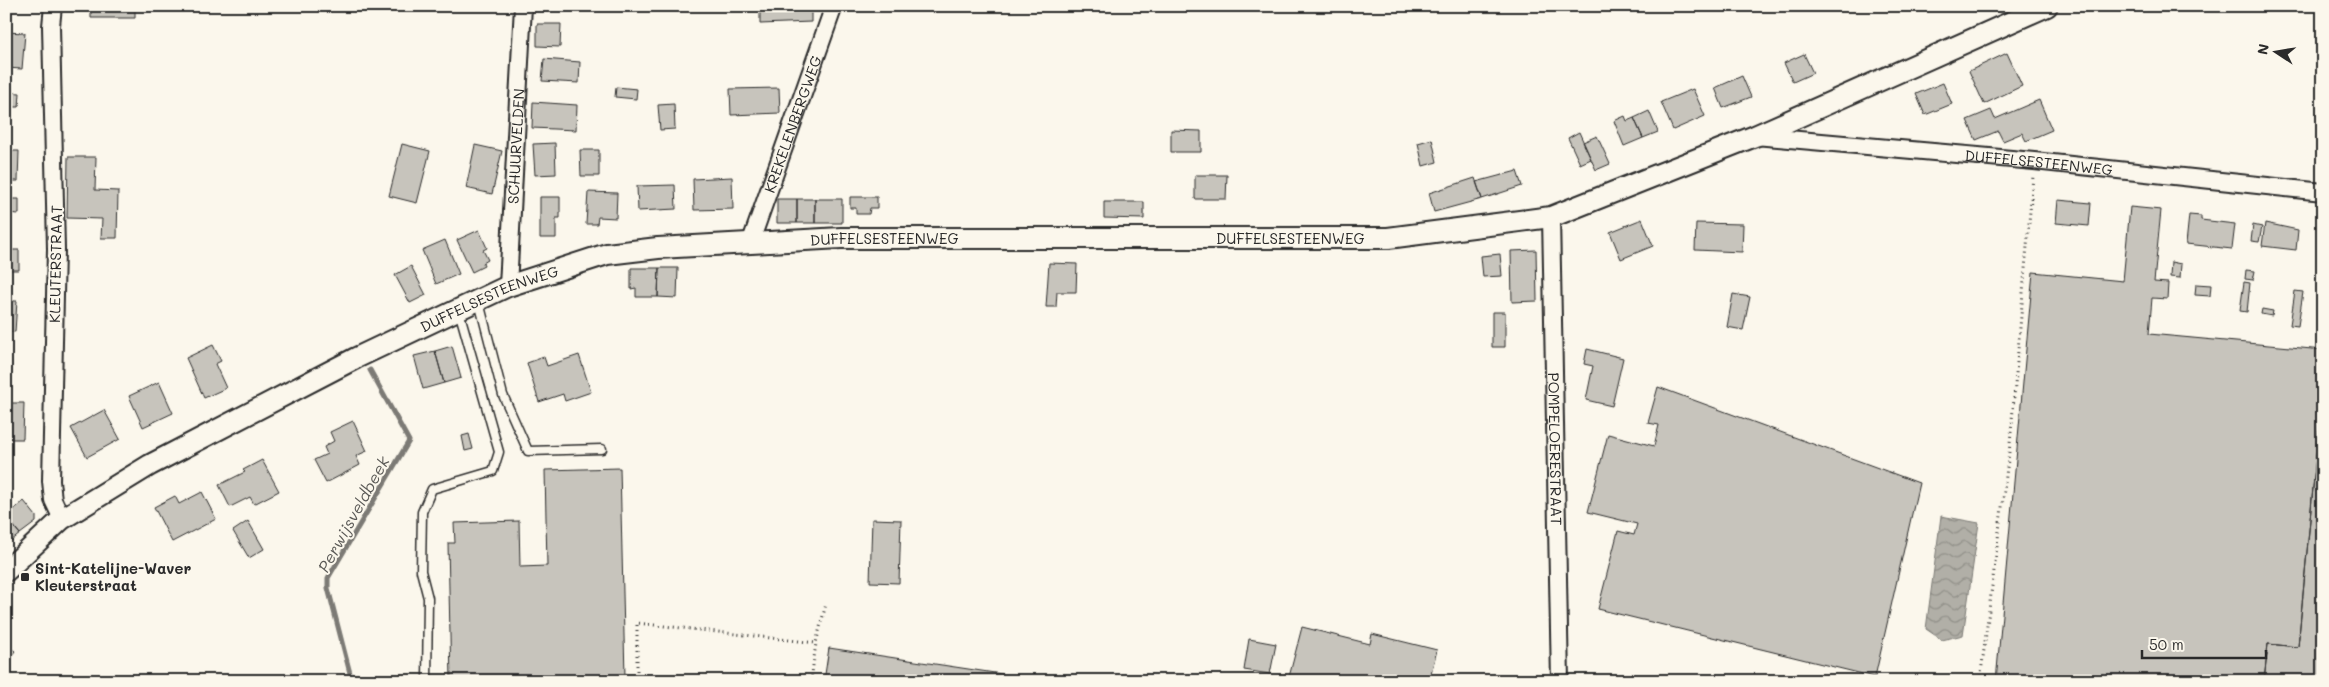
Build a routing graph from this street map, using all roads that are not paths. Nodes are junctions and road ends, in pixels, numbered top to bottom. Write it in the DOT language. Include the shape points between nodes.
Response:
graph roads {
  1 [pos="53,6"];
  2 [pos="523,6"];
  3 [pos="834,6"];
  4 [pos="2046,6"];
  5 [pos="1755,136"];
  6 [pos="2323,192"];
  7 [pos="1551,217"];
  8 [pos="751,242"];
  9 [pos="508,286"];
  10 [pos="479,300"];
  11 [pos="459,309"];
  12 [pos="602,449"];
  13 [pos="62,519"];
  14 [pos="6,571"];
  15 [pos="427,681"];
  16 [pos="1560,681"];
  1 -- 13 [label="street, KLEUTERSTRAAT" via="56,248 51,480 53,500"];
  2 -- 9 [label="street, SCHUURVELDEN"];
  3 -- 8 [label="street, KREKELENBERGWEG"];
  4 -- 5 [label="street, DUFFELSESTEENWEG"];
  5 -- 6 [label="street, DUFFELSESTEENWEG" via="2034,160"];
  5 -- 7 [label="street, DUFFELSESTEENWEG"];
  7 -- 8 [label="street, DUFFELSESTEENWEG" via="1388,238 841,238"];
  7 -- 16 [label="street, POMPELOERESTRAAT"];
  8 -- 9 [label="street, DUFFELSESTEENWEG" via="608,254"];
  9 -- 10 [label="street, DUFFELSESTEENWEG"];
  10 -- 11 [label="street, DUFFELSESTEENWEG"];
  10 -- 12 [label="lane" via="503,395 528,451"];
  11 -- 13 [label="street, DUFFELSESTEENWEG" via="356,358 150,465"];
  11 -- 15 [label="lane" via="500,452 493,471 432,489 422,512 421,571 428,598"];
  13 -- 14 [label="street, DUFFELSESTEENWEG"];
}
